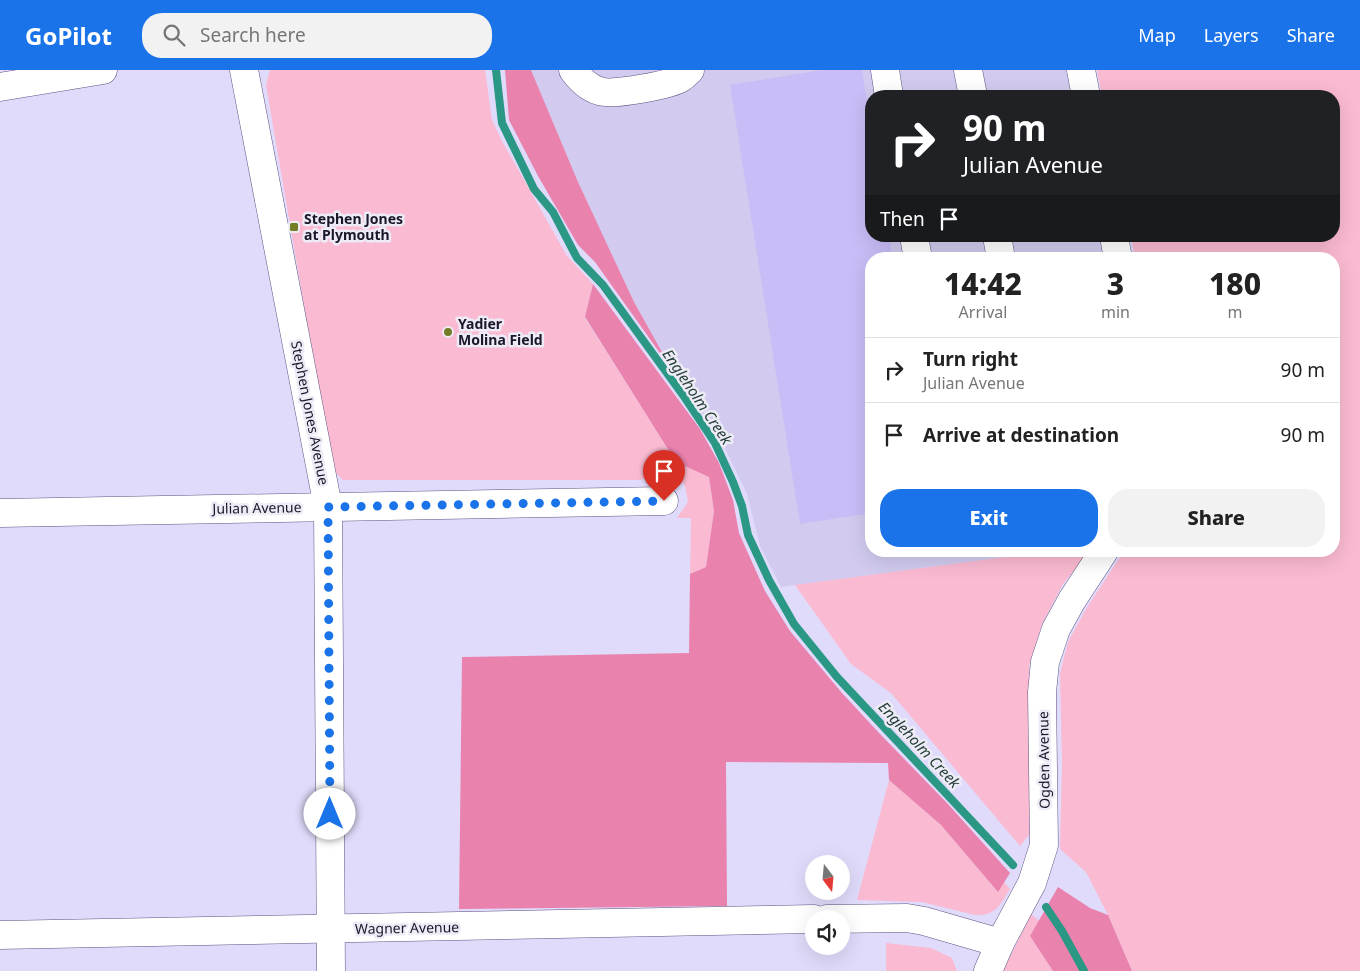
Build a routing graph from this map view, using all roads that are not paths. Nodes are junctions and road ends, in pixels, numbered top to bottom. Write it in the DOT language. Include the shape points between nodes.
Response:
graph roads {
  1 [pos="103,70"];
  2 [pos="244,70"];
  3 [pos="573,70"];
  4 [pos="690,70"];
  5 [pos="884,70"];
  6 [pos="968,70"];
  7 [pos="1081,70"];
  8 [pos="0,87"];
  9 [pos="888,90"];
  10 [pos="972,90"];
  11 [pos="1085,90"];
  12 [pos="664,501"];
  13 [pos="328,507"];
  14 [pos="0,513"];
  15 [pos="1100,557"];
  16 [pos="805,919"];
  17 [pos="850,919"];
  18 [pos="331,930"];
  19 [pos="0,935"];
  20 [pos="1000,943"];
  21 [pos="331,971"];
  22 [pos="988,971"];
  1 -- 8 [label="street"];
  2 -- 13 [label="street, Stephen Jones Avenue"];
  3 -- 4 [label="street" via="590,87 618,92 671,82"];
  5 -- 9 [label="street"];
  6 -- 10 [label="street"];
  7 -- 11 [label="street"];
  12 -- 13 [label="street, Julian Avenue"];
  13 -- 14 [label="street, Julian Avenue"];
  13 -- 18 [label="street, Stephen Jones Avenue"];
  15 -- 20 [label="street, Ogden Avenue" via="1056,629 1045,662 1042,692 1044,845 1032,883"];
  16 -- 18 [label="street, Wagner Avenue"];
  17 -- 20 [label="street" via="907,918"];
  18 -- 19 [label="street, Wagner Avenue"];
  18 -- 21 [label="street, Stephen Jones Avenue"];
  20 -- 22 [label="street, Ogden Avenue"];
}
